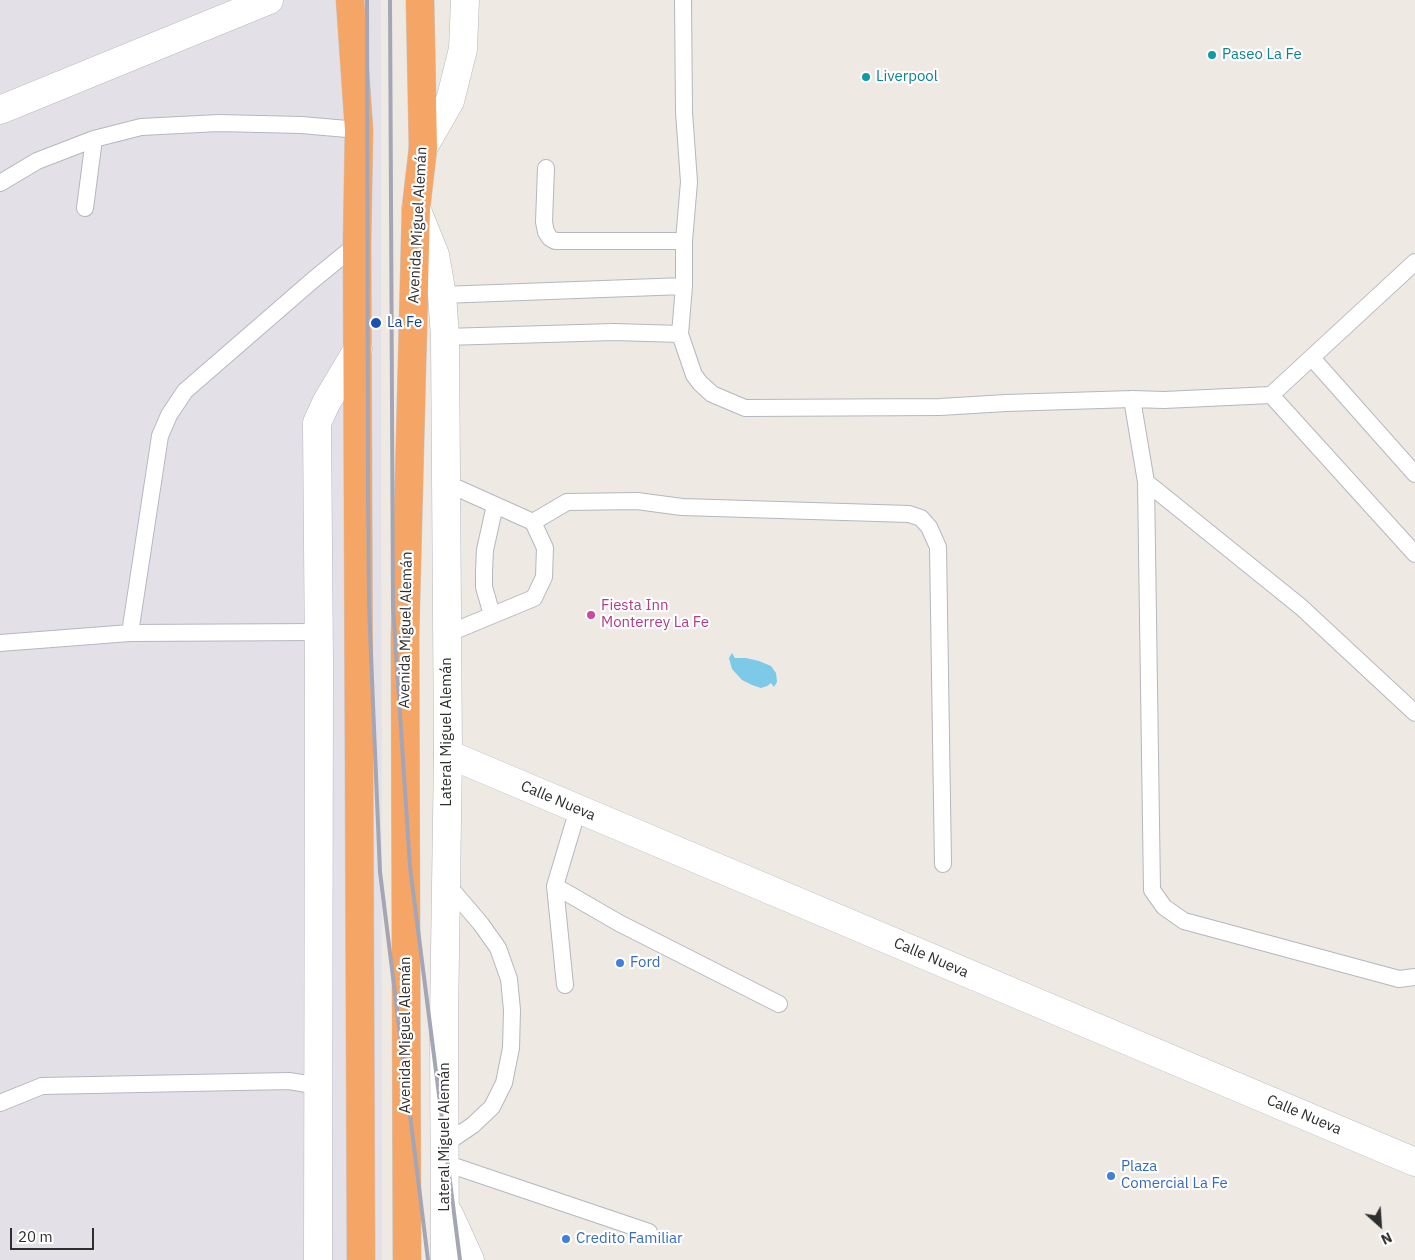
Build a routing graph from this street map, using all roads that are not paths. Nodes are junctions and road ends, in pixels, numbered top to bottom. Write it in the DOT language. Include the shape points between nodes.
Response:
graph roads {
  1 [pos="269,0"];
  2 [pos="350,0"];
  3 [pos="420,0"];
  4 [pos="466,0"];
  5 [pos="683,0"];
  6 [pos="0,110"];
  7 [pos="358,130"];
  8 [pos="94,139"];
  9 [pos="423,148"];
  10 [pos="546,168"];
  11 [pos="0,183"];
  12 [pos="85,208"];
  13 [pos="416,208"];
  14 [pos="684,241"];
  15 [pos="357,244"];
  16 [pos="1415,262"];
  17 [pos="684,286"];
  18 [pos="442,295"];
  19 [pos="680,334"];
  20 [pos="445,337"];
  21 [pos="358,350"];
  22 [pos="1312,358"];
  23 [pos="1271,395"];
  24 [pos="1132,399"];
  25 [pos="1415,474"];
  26 [pos="1146,482"];
  27 [pos="446,483"];
  28 [pos="495,505"];
  29 [pos="533,522"];
  30 [pos="1415,554"];
  31 [pos="492,615"];
  32 [pos="319,632"];
  33 [pos="130,633"];
  34 [pos="448,634"];
  35 [pos="0,643"];
  36 [pos="1415,713"];
  37 [pos="448,754"];
  38 [pos="578,809"];
  39 [pos="943,864"];
  40 [pos="446,882"];
  41 [pos="555,886"];
  42 [pos="1415,977"];
  43 [pos="565,985"];
  44 [pos="779,1004"];
  45 [pos="319,1086"];
  46 [pos="0,1103"];
  47 [pos="445,1154"];
  48 [pos="1415,1162"];
  49 [pos="445,1206"];
  50 [pos="648,1232"];
  51 [pos="318,1260"];
  52 [pos="361,1260"];
  53 [pos="407,1260"];
  54 [pos="445,1260"];
  55 [pos="470,1260"];
  1 -- 6 [label="street"];
  2 -- 7 [label="highway"];
  3 -- 9 [label="highway, Avenida Miguel Alemán"];
  4 -- 9 [label="street" via="463,49 450,100"];
  5 -- 14 [label="lane" via="684,112 689,182"];
  7 -- 8 [label="lane" via="219,123 141,127"];
  7 -- 15 [label="highway"];
  8 -- 11 [label="lane" via="37,161"];
  8 -- 12 [label="lane"];
  9 -- 13 [label="highway, Avenida Miguel Alemán"];
  10 -- 14 [label="lane" via="544,222 546,232 554,241"];
  13 -- 18 [label="street, Lateral Miguel Alemán" via="435,255"];
  13 -- 53 [label="highway, Avenida Miguel Alemán" via="405,637"];
  14 -- 17 [label="lane"];
  15 -- 21 [label="highway"];
  15 -- 33 [label="lane" via="185,391 169,415 160,436"];
  16 -- 22 [label="lane"];
  17 -- 18 [label="lane"];
  17 -- 19 [label="lane"];
  18 -- 20 [label="street, Lateral Miguel Alemán"];
  19 -- 20 [label="lane" via="614,332"];
  19 -- 24 [label="lane" via="694,375 700,383 712,394 745,408 940,407"];
  20 -- 27 [label="street, Lateral Miguel Alemán"];
  21 -- 32 [label="street" via="317,423"];
  21 -- 52 [label="highway"];
  22 -- 23 [label="lane"];
  22 -- 25 [label="lane"];
  23 -- 24 [label="lane"];
  23 -- 30 [label="lane"];
  24 -- 26 [label="lane"];
  26 -- 36 [label="lane" via="1300,607"];
  26 -- 42 [label="lane" via="1152,890 1164,907 1184,921 1399,979"];
  27 -- 28 [label="lane"];
  27 -- 34 [label="street, Lateral Miguel Alemán"];
  28 -- 29 [label="lane"];
  28 -- 31 [label="lane" via="484,571 484,587"];
  29 -- 31 [label="lane" via="546,548 544,578 534,598"];
  29 -- 39 [label="lane" via="567,502 637,501 682,507 909,514 921,518 938,547"];
  31 -- 34 [label="lane"];
  32 -- 33 [label="lane"];
  32 -- 45 [label="street"];
  33 -- 35 [label="lane"];
  34 -- 37 [label="street, Lateral Miguel Alemán"];
  37 -- 38 [label="street, Calle Nueva"];
  37 -- 40 [label="street, Lateral Miguel Alemán"];
  38 -- 41 [label="lane"];
  38 -- 48 [label="street, Calle Nueva"];
  40 -- 47 [label="street, Lateral Miguel Alemán"];
  40 -- 47 [label="lane" via="498,948 509,979 512,1010 511,1048 504,1083 492,1107"];
  41 -- 43 [label="lane"];
  41 -- 44 [label="lane" via="619,923"];
  45 -- 46 [label="lane" via="289,1081 42,1086"];
  45 -- 51 [label="street"];
  47 -- 49 [label="street, Lateral Miguel Alemán"];
  47 -- 50 [label="lane"];
  49 -- 54 [label="street, Lateral Miguel Alemán"];
  49 -- 55 [label="street"];
}
